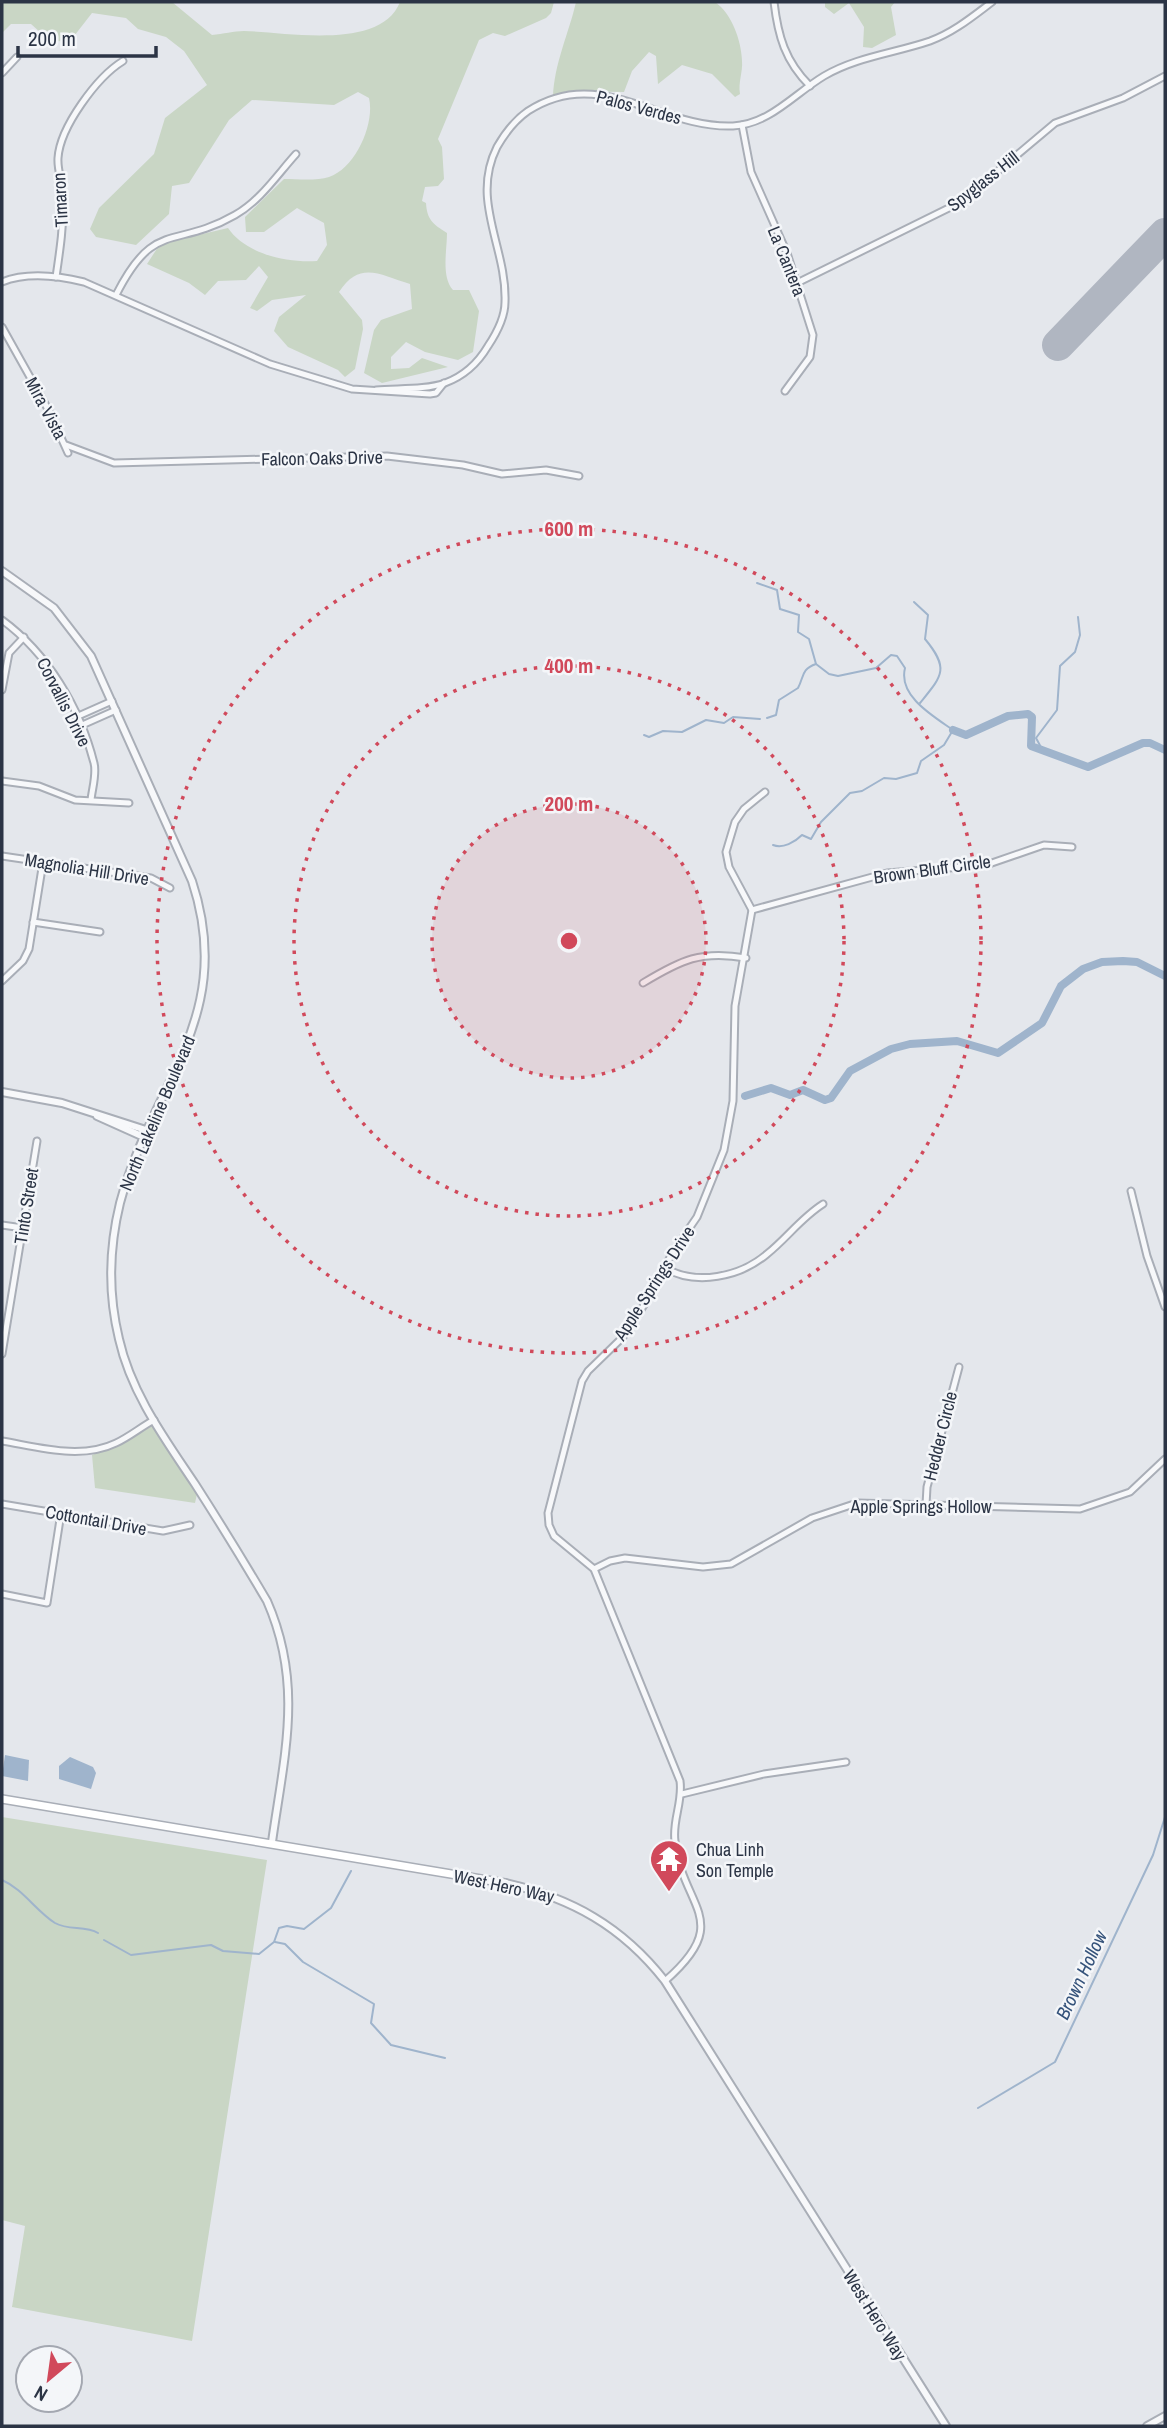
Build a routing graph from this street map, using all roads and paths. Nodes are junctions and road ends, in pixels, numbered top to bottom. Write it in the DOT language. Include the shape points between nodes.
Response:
graph roads {
  1 [pos="774,2"];
  2 [pos="992,2"];
  3 [pos="17,57"];
  4 [pos="123,61"];
  5 [pos="2,72"];
  6 [pos="1165,76"];
  7 [pos="810,86"];
  8 [pos="742,125"];
  9 [pos="296,154"];
  10 [pos="56,277"];
  11 [pos="2,282"];
  12 [pos="797,283"];
  13 [pos="116,295"];
  14 [pos="2,327"];
  15 [pos="785,391"];
  16 [pos="66,445"];
  17 [pos="68,453"];
  18 [pos="579,476"];
  19 [pos="2,571"];
  20 [pos="2,620"];
  21 [pos="24,637"];
  22 [pos="2,690"];
  23 [pos="112,701"];
  24 [pos="116,710"];
  25 [pos="76,718"];
  26 [pos="80,726"];
  27 [pos="2,781"];
  28 [pos="765,792"];
  29 [pos="91,800"];
  30 [pos="130,803"];
  31 [pos="1072,847"];
  32 [pos="2,856"];
  33 [pos="43,862"];
  34 [pos="170,888"];
  35 [pos="752,910"];
  36 [pos="33,922"];
  37 [pos="100,932"];
  38 [pos="746,958"];
  39 [pos="2,981"];
  40 [pos="643,983"];
  41 [pos="2,1092"];
  42 [pos="147,1135"];
  43 [pos="37,1141"];
  44 [pos="1131,1191"];
  45 [pos="823,1204"];
  46 [pos="2,1225"];
  47 [pos="23,1228"];
  48 [pos="665,1268"];
  49 [pos="2,1300"];
  50 [pos="11,1301"];
  51 [pos="1165,1307"];
  52 [pos="2,1354"];
  53 [pos="959,1367"];
  54 [pos="154,1420"];
  55 [pos="2,1441"];
  56 [pos="1165,1459"];
  57 [pos="2,1504"];
  58 [pos="926,1505"];
  59 [pos="61,1513"];
  60 [pos="190,1525"];
  61 [pos="594,1569"];
  62 [pos="2,1594"];
  63 [pos="846,1762"];
  64 [pos="682,1794"];
  65 [pos="2,1799"];
  66 [pos="272,1842"];
  67 [pos="505,1883"];
  68 [pos="665,1980"];
  69 [pos="1165,2416"];
  70 [pos="946,2426"];
  71 [pos="1147,2426"];
  1 -- 7 [label="street" via="791,67"];
  2 -- 7 [label="street, Palos Verdes" via="950,32 847,65"];
  3 -- 5 [label="street"];
  4 -- 10 [label="street, Timaron" via="82,104 60,149 63,206"];
  6 -- 12 [label="street, Spyglass Hill" via="1123,98 1055,123 961,202"];
  7 -- 8 [label="street, Palos Verdes" via="769,115"];
  8 -- 12 [label="street, La Cantera" via="751,172"];
  8 -- 13 [label="street, Palos Verdes" via="693,121 593,93 546,102 524,115 496,150 485,188 505,284 503,316 480,359 444,383 376,390 343,387 202,337"];
  9 -- 13 [label="street" via="243,211 211,227 151,245 136,259"];
  10 -- 11 [label="street, Palos Verdes"];
  10 -- 13 [label="street, Palos Verdes"];
  12 -- 15 [label="street, La Cantera" via="813,347 808,362"];
  14 -- 16 [label="street, Mira Vista"];
  16 -- 17 [label="street, Mira Vista"];
  16 -- 18 [label="street, Falcon Oaks Drive" via="114,463 387,456 502,474 546,470"];
  19 -- 23 [label="street, North Lakeline Boulevard" via="32,589 66,621 91,656"];
  20 -- 21 [label="street, Corvallis Drive"];
  21 -- 22 [label="street" via="9,653"];
  21 -- 25 [label="street, Corvallis Drive" via="50,667"];
  23 -- 24 [label="street, North Lakeline Boulevard"];
  23 -- 25 [label="street"];
  24 -- 26 [label="street"];
  24 -- 42 [label="street, North Lakeline Boulevard" via="192,881 205,933 200,1007"];
  25 -- 26 [label="street, Corvallis Drive"];
  26 -- 29 [label="street, Corvallis Drive" via="94,764"];
  27 -- 29 [label="street"];
  28 -- 35 [label="street" via="735,822 726,852"];
  29 -- 30 [label="street"];
  31 -- 35 [label="street, Brown Bluff Circle" via="1044,845 986,865 887,873"];
  32 -- 33 [label="street, Magnolia Hill Drive"];
  33 -- 34 [label="street, Magnolia Hill Drive" via="152,878"];
  33 -- 36 [label="street"];
  35 -- 38 [label="street, Apple Springs Drive"];
  36 -- 37 [label="street"];
  36 -- 39 [label="street" via="26,956"];
  38 -- 40 [label="street" via="700,955"];
  38 -- 48 [label="street, Apple Springs Drive" via="735,1006 728,1134 697,1217"];
  41 -- 42 [label="street" via="62,1102"];
  42 -- 54 [label="street, North Lakeline Boulevard" via="121,1203 113,1238 111,1290 119,1341 138,1393"];
  43 -- 47 [label="street, Tinto Street"];
  44 -- 51 [label="street"];
  45 -- 48 [label="street" via="800,1220 768,1254 739,1270 697,1278"];
  46 -- 47 [label="street"];
  47 -- 50 [label="street, Tinto Street"];
  48 -- 61 [label="street, Apple Springs Drive" via="623,1337 588,1371 573,1404 549,1525 554,1536"];
  49 -- 50 [label="street"];
  50 -- 52 [label="street, Tinto Street"];
  53 -- 58 [label="street, Hedder Circle"];
  54 -- 55 [label="street" via="116,1443 86,1451"];
  54 -- 66 [label="street, North Lakeline Boulevard" via="268,1601 286,1652 290,1708"];
  56 -- 58 [label="street, Apple Springs Hollow" via="1130,1492 1074,1511"];
  57 -- 59 [label="street, Cottontail Drive"];
  58 -- 61 [label="street, Apple Springs Hollow" via="869,1502 841,1506 725,1565 625,1559"];
  59 -- 60 [label="street, Cottontail Drive" via="163,1531"];
  59 -- 62 [label="street" via="47,1603"];
  61 -- 64 [label="street, Apple Springs Drive" via="673,1758"];
  63 -- 64 [label="street" via="764,1774"];
  64 -- 68 [label="street, Apple Springs Drive" via="674,1839 699,1910 701,1934 688,1960"];
  65 -- 66 [label="main road, West Hero Way"];
  66 -- 67 [label="main road, West Hero Way"];
  67 -- 68 [label="street, West Hero Way" via="561,1898 597,1917 640,1951"];
  68 -- 70 [label="street, West Hero Way"];
  69 -- 71 [label="street"];
}
